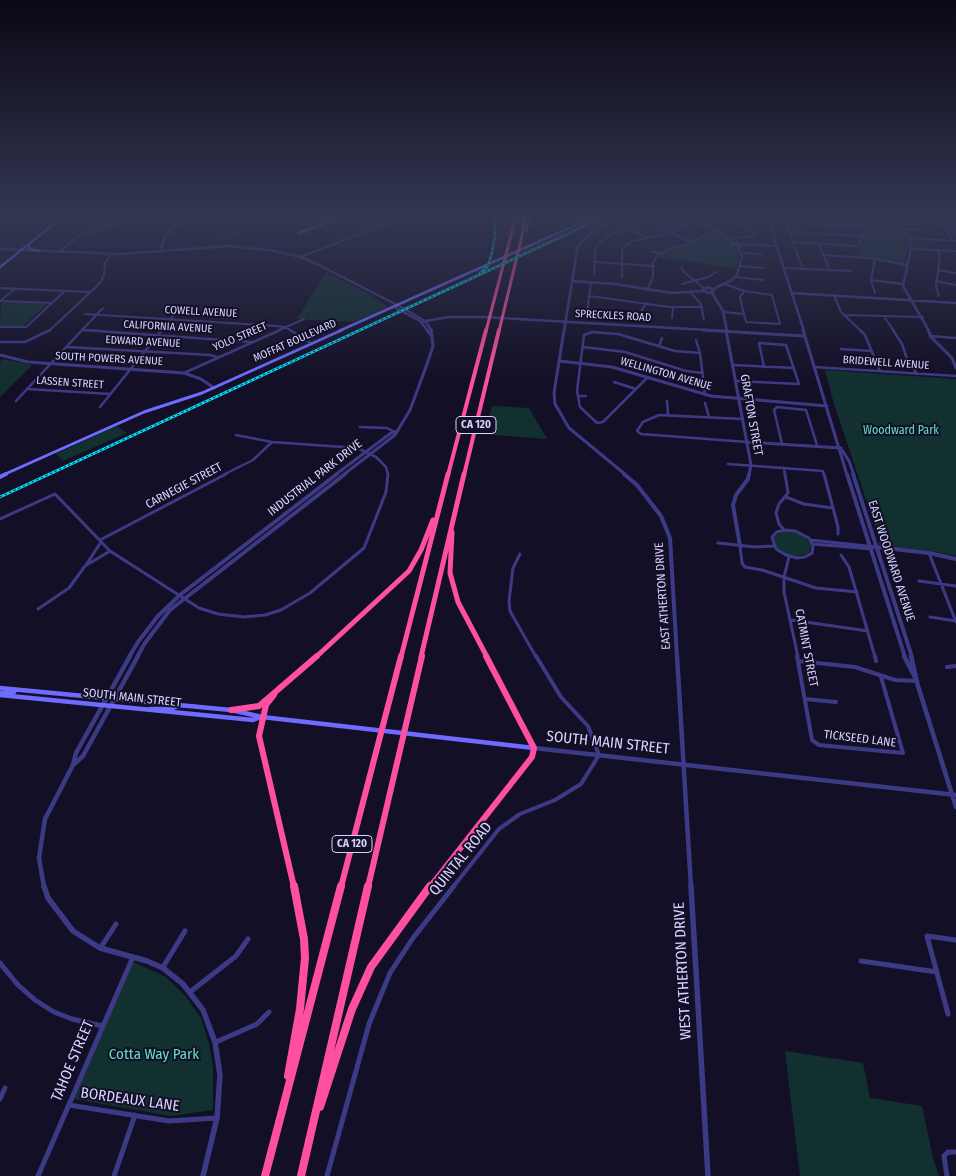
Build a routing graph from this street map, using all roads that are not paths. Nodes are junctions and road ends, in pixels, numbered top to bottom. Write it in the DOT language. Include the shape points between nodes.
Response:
graph roads {
  1 [pos="938,270"];
  2 [pos="104,271"];
  3 [pos="328,271"];
  4 [pos="473,271"];
  5 [pos="502,271"];
  6 [pos="513,271"];
  7 [pos="574,271"];
  8 [pos="595,271"];
  9 [pos="622,271"];
  10 [pos="653,271"];
  11 [pos="684,271"];
  12 [pos="738,271"];
  13 [pos="785,271"];
  14 [pos="830,271"];
  15 [pos="851,271"];
  16 [pos="873,271"];
  17 [pos="905,271"];
  18 [pos="943,271"];
  19 [pos="716,272"];
  20 [pos="956,273"];
  21 [pos="594,274"];
  22 [pos="622,276"];
  23 [pos="736,277"];
  24 [pos="693,280"];
  25 [pos="763,280"];
  26 [pos="871,280"];
  27 [pos="572,281"];
  28 [pos="936,281"];
  29 [pos="591,282"];
  30 [pos="682,284"];
  31 [pos="725,284"];
  32 [pos="903,284"];
  33 [pos="956,285"];
  34 [pos="0,288"];
  35 [pos="15,288"];
  36 [pos="704,288"];
  37 [pos="713,289"];
  38 [pos="647,290"];
  39 [pos="65,291"];
  40 [pos="703,291"];
  41 [pos="90,292"];
  42 [pos="744,292"];
  43 [pos="791,292"];
  44 [pos="692,293"];
  45 [pos="712,293"];
  46 [pos="875,293"];
  47 [pos="834,295"];
  48 [pos="590,296"];
  49 [pos="939,296"];
  50 [pos="911,300"];
  51 [pos="0,301"];
  52 [pos="956,302"];
  53 [pos="52,303"];
  54 [pos="646,304"];
  55 [pos="396,305"];
  56 [pos="673,307"];
  57 [pos="702,307"];
  58 [pos="103,308"];
  59 [pos="176,312"];
  60 [pos="724,312"];
  61 [pos="85,314"];
  62 [pos="744,314"];
  63 [pos="97,315"];
  64 [pos="843,315"];
  65 [pos="885,317"];
  66 [pos="923,317"];
  67 [pos="672,318"];
  68 [pos="170,319"];
  69 [pos="304,320"];
  70 [pos="704,320"];
  71 [pos="426,321"];
  72 [pos="420,322"];
  73 [pos="565,323"];
  74 [pos="0,327"];
  75 [pos="285,327"];
  76 [pos="83,330"];
  77 [pos="727,331"];
  78 [pos="158,335"];
  79 [pos="431,335"];
  80 [pos="804,336"];
  81 [pos="930,336"];
  82 [pos="662,338"];
  83 [pos="956,338"];
  84 [pos="696,340"];
  85 [pos="0,342"];
  86 [pos="251,342"];
  87 [pos="311,343"];
  88 [pos="659,346"];
  89 [pos="67,347"];
  90 [pos="583,347"];
  91 [pos="841,349"];
  92 [pos="871,351"];
  93 [pos="144,352"];
  94 [pos="700,353"];
  95 [pos="0,355"];
  96 [pos="217,357"];
  97 [pos="559,361"];
  98 [pos="581,363"];
  99 [pos="50,364"];
  100 [pos="955,364"];
  101 [pos="733,365"];
  102 [pos="764,367"];
  103 [pos="814,367"];
  104 [pos="131,368"];
  105 [pos="794,368"];
  106 [pos="956,368"];
  107 [pos="880,372"];
  108 [pos="184,373"];
  109 [pos="703,373"];
  110 [pos="917,374"];
  111 [pos="956,376"];
  112 [pos="647,378"];
  113 [pos="736,381"];
  114 [pos="614,382"];
  115 [pos="28,388"];
  116 [pos="214,388"];
  117 [pos="636,389"];
  118 [pos="110,394"];
  119 [pos="705,395"];
  120 [pos="578,396"];
  121 [pos="586,396"];
  122 [pos="739,399"];
  123 [pos="16,401"];
  124 [pos="666,401"];
  125 [pos="705,403"];
  126 [pos="827,406"];
  127 [pos="100,407"];
  128 [pos="668,414"];
  129 [pos="710,417"];
  130 [pos="743,419"];
  131 [pos="360,427"];
  132 [pos="395,432"];
  133 [pos="236,435"];
  134 [pos="272,442"];
  135 [pos="747,442"];
  136 [pos="782,444"];
  137 [pos="817,446"];
  138 [pos="841,448"];
  139 [pos="369,452"];
  140 [pos="728,464"];
  141 [pos="750,465"];
  142 [pos="784,468"];
  143 [pos="0,477"];
  144 [pos="786,497"];
  145 [pos="833,508"];
  146 [pos="438,511"];
  147 [pos="0,519"];
  148 [pos="451,529"];
  149 [pos="784,530"];
  150 [pos="838,534"];
  151 [pos="810,540"];
  152 [pos="101,541"];
  153 [pos="249,542"];
  154 [pos="718,544"];
  155 [pos="813,544"];
  156 [pos="253,545"];
  157 [pos="740,546"];
  158 [pos="774,546"];
  159 [pos="872,547"];
  160 [pos="110,552"];
  161 [pos="929,552"];
  162 [pos="520,554"];
  163 [pos="841,555"];
  164 [pos="789,556"];
  165 [pos="956,559"];
  166 [pos="226,560"];
  167 [pos="230,563"];
  168 [pos="85,566"];
  169 [pos="784,577"];
  170 [pos="919,581"];
  171 [pos="942,585"];
  172 [pos="956,586"];
  173 [pos="857,592"];
  174 [pos="180,595"];
  175 [pos="184,598"];
  176 [pos="38,610"];
  177 [pos="930,618"];
  178 [pos="791,620"];
  179 [pos="956,622"];
  180 [pos="868,631"];
  181 [pos="798,660"];
  182 [pos="876,661"];
  183 [pos="956,666"];
  184 [pos="947,667"];
  185 [pos="881,677"];
  186 [pos="917,681"];
  187 [pos="0,688"];
  188 [pos="24,690"];
  189 [pos="0,694"];
  190 [pos="274,695"];
  191 [pos="106,698"];
  192 [pos="114,699"];
  193 [pos="805,699"];
  194 [pos="836,702"];
  195 [pos="181,705"];
  196 [pos="102,706"];
  197 [pos="109,707"];
  198 [pos="212,708"];
  199 [pos="145,710"];
  200 [pos="231,710"];
  201 [pos="209,716"];
  202 [pos="262,717"];
  203 [pos="815,743"];
  204 [pos="534,748"];
  205 [pos="599,755"];
  206 [pos="684,764"];
  207 [pos="73,765"];
  208 [pos="954,795"];
  209 [pos="956,807"];
  210 [pos="116,924"];
  211 [pos="184,931"];
  212 [pos="248,939"];
  213 [pos="956,940"];
  214 [pos="100,948"];
  215 [pos="133,957"];
  216 [pos="861,961"];
  217 [pos="0,963"];
  218 [pos="163,968"];
  219 [pos="937,972"];
  220 [pos="190,992"];
  221 [pos="270,1012"];
  222 [pos="948,1014"];
  223 [pos="102,1026"];
  224 [pos="215,1042"];
  225 [pos="5,1088"];
  226 [pos="0,1099"];
  227 [pos="69,1105"];
  228 [pos="282,1113"];
  229 [pos="135,1115"];
  230 [pos="217,1118"];
  231 [pos="309,1140"];
  232 [pos="956,1152"];
  233 [pos="38,1176"];
  234 [pos="114,1176"];
  235 [pos="203,1176"];
  236 [pos="265,1176"];
  237 [pos="301,1176"];
  238 [pos="328,1176"];
  239 [pos="708,1176"];
  240 [pos="947,1176"];
  1 -- 28 [label="street"];
  2 -- 41 [label="street" via="102,280"];
  3 -- 55 [label="street"];
  4 -- 55 [label="main road, MOFFAT BOULEVARD"];
  5 -- 146 [label="highway, CA 120"];
  6 -- 148 [label="highway, CA 120"];
  7 -- 27 [label="street, EAST ATHERTON DRIVE"];
  8 -- 21 [label="street"];
  9 -- 22 [label="street"];
  10 -- 38 [label="street"];
  11 -- 24 [label="street"];
  12 -- 23 [label="street"];
  13 -- 43 [label="street, EAST WOODWARD AVENUE"];
  14 -- 15 [label="street"];
  16 -- 26 [label="street"];
  17 -- 32 [label="street"];
  18 -- 20 [label="street"];
  19 -- 24 [label="street"];
  23 -- 25 [label="street"];
  23 -- 31 [label="street"];
  24 -- 30 [label="street"];
  24 -- 36 [label="street"];
  26 -- 32 [label="street"];
  26 -- 46 [label="street"];
  27 -- 29 [label="street"];
  27 -- 73 [label="street, EAST ATHERTON DRIVE"];
  28 -- 33 [label="street"];
  28 -- 49 [label="street"];
  29 -- 38 [label="street"];
  29 -- 48 [label="street"];
  31 -- 37 [label="street"];
  31 -- 42 [label="street"];
  32 -- 50 [label="street"];
  34 -- 35 [label="street"];
  35 -- 39 [label="street"];
  35 -- 51 [label="street"];
  36 -- 37 [label="street"];
  36 -- 40 [label="street"];
  37 -- 45 [label="street"];
  38 -- 44 [label="street"];
  39 -- 41 [label="street"];
  39 -- 53 [label="street"];
  40 -- 44 [label="street"];
  40 -- 45 [label="street"];
  41 -- 85 [label="street" via="45,334 26,342"];
  42 -- 62 [label="street" via="740,298"];
  42 -- 62 [label="street" via="771,295 781,322 748,323"];
  43 -- 47 [label="street"];
  43 -- 80 [label="street, EAST WOODWARD AVENUE"];
  44 -- 57 [label="street"];
  45 -- 60 [label="street, GRAFTON STREET"];
  47 -- 50 [label="street"];
  47 -- 64 [label="street"];
  48 -- 54 [label="street"];
  48 -- 54 [label="street" via="588,313 640,316"];
  50 -- 52 [label="street"];
  50 -- 66 [label="street"];
  51 -- 53 [label="street"];
  53 -- 74 [label="street" via="26,327"];
  54 -- 56 [label="street"];
  55 -- 71 [label="street"];
  55 -- 72 [label="street"];
  55 -- 87 [label="main road, MOFFAT BOULEVARD"];
  56 -- 57 [label="street"];
  56 -- 67 [label="street"];
  57 -- 70 [label="street"];
  58 -- 63 [label="street"];
  59 -- 68 [label="street"];
  60 -- 62 [label="street"];
  60 -- 77 [label="street, GRAFTON STREET"];
  61 -- 63 [label="street, COWELL AVENUE"];
  63 -- 68 [label="street, COWELL AVENUE"];
  63 -- 76 [label="street"];
  64 -- 65 [label="street"];
  64 -- 92 [label="street" via="861,330"];
  65 -- 66 [label="street"];
  65 -- 110 [label="street"];
  66 -- 81 [label="street"];
  68 -- 75 [label="street, COWELL AVENUE"];
  68 -- 78 [label="street"];
  69 -- 75 [label="street, YOLO STREET"];
  71 -- 72 [label="street, SPRECKLES ROAD"];
  71 -- 73 [label="street, SPRECKLES ROAD" via="460,316"];
  71 -- 79 [label="street, INDUSTRIAL PARK DRIVE"];
  72 -- 79 [label="street"];
  73 -- 77 [label="street, SPRECKLES ROAD"];
  73 -- 97 [label="street, EAST ATHERTON DRIVE"];
  75 -- 86 [label="street, YOLO STREET"];
  75 -- 87 [label="street, COWELL AVENUE"];
  76 -- 78 [label="street, CALIFORNIA AVENUE"];
  76 -- 89 [label="street"];
  77 -- 80 [label="street, SPRECKLES ROAD"];
  77 -- 101 [label="street, GRAFTON STREET"];
  78 -- 86 [label="street, CALIFORNIA AVENUE"];
  78 -- 93 [label="street"];
  79 -- 132 [label="street, INDUSTRIAL PARK DRIVE" via="433,346 410,410"];
  80 -- 103 [label="street, EAST WOODWARD AVENUE"];
  81 -- 83 [label="street"];
  81 -- 100 [label="street"];
  82 -- 88 [label="street"];
  84 -- 94 [label="street"];
  86 -- 96 [label="street, YOLO STREET"];
  87 -- 116 [label="main road, MOFFAT BOULEVARD"];
  88 -- 90 [label="street" via="632,336 592,332 584,335"];
  88 -- 94 [label="street"];
  89 -- 93 [label="street, EDWARD AVENUE"];
  89 -- 99 [label="street"];
  90 -- 98 [label="street"];
  90 -- 109 [label="street" via="625,352 686,372"];
  91 -- 92 [label="street"];
  92 -- 107 [label="street"];
  93 -- 96 [label="street, EDWARD AVENUE"];
  93 -- 104 [label="street"];
  94 -- 109 [label="street"];
  95 -- 99 [label="street, SOUTH POWERS AVENUE" via="23,362"];
  96 -- 108 [label="street, YOLO STREET"];
  97 -- 98 [label="street, WELLINGTON AVENUE"];
  97 -- 206 [label="street, EAST ATHERTON DRIVE" via="554,393 561,417 569,428 637,485 666,525 670,538"];
  98 -- 112 [label="street, WELLINGTON AVENUE" via="612,367"];
  98 -- 120 [label="street"];
  99 -- 104 [label="street, SOUTH POWERS AVENUE"];
  99 -- 115 [label="street"];
  100 -- 106 [label="street"];
  101 -- 102 [label="street"];
  101 -- 113 [label="street, GRAFTON STREET"];
  102 -- 105 [label="street"];
  102 -- 105 [label="street" via="760,342 786,345"];
  103 -- 107 [label="street, BRIDEWELL AVENUE"];
  103 -- 126 [label="street, EAST WOODWARD AVENUE"];
  104 -- 108 [label="street, SOUTH POWERS AVENUE"];
  104 -- 118 [label="street"];
  105 -- 113 [label="street" via="799,384"];
  107 -- 110 [label="street, BRIDEWELL AVENUE"];
  108 -- 116 [label="street, SOUTH POWERS AVENUE"];
  109 -- 119 [label="street"];
  110 -- 111 [label="street, BRIDEWELL AVENUE"];
  112 -- 117 [label="street"];
  112 -- 119 [label="street, WELLINGTON AVENUE"];
  113 -- 122 [label="street, GRAFTON STREET"];
  114 -- 117 [label="street"];
  115 -- 118 [label="street, LASSEN STREET"];
  115 -- 123 [label="street"];
  116 -- 143 [label="main road, MOFFAT BOULEVARD" via="144,412"];
  117 -- 120 [label="street" via="603,422 597,423 580,407"];
  118 -- 127 [label="street"];
  119 -- 122 [label="street, WELLINGTON AVENUE"];
  120 -- 121 [label="street"];
  122 -- 126 [label="street, WELLINGTON AVENUE"];
  122 -- 130 [label="street, GRAFTON STREET"];
  124 -- 128 [label="street"];
  125 -- 129 [label="street"];
  126 -- 138 [label="street, EAST WOODWARD AVENUE"];
  128 -- 129 [label="street"];
  128 -- 135 [label="street" via="643,422 637,431 640,434"];
  129 -- 130 [label="street"];
  130 -- 135 [label="street, GRAFTON STREET"];
  131 -- 132 [label="street" via="387,428"];
  132 -- 139 [label="street, INDUSTRIAL PARK DRIVE"];
  133 -- 134 [label="street"];
  134 -- 139 [label="street" via="349,447"];
  134 -- 152 [label="street, CARNEGIE STREET" via="253,460"];
  135 -- 136 [label="street"];
  135 -- 141 [label="street, GRAFTON STREET"];
  136 -- 137 [label="street"];
  136 -- 137 [label="street" via="774,410 777,407 806,410"];
  137 -- 138 [label="street"];
  138 -- 159 [label="street, EAST WOODWARD AVENUE" via="842,461"];
  138 -- 159 [label="street, EAST WOODWARD AVENUE" via="849,461"];
  139 -- 153 [label="street, INDUSTRIAL PARK DRIVE"];
  139 -- 156 [label="street, INDUSTRIAL PARK DRIVE"];
  139 -- 175 [label="street" via="386,466 389,481 367,543 310,593 275,613 244,617 207,611"];
  140 -- 141 [label="street"];
  141 -- 142 [label="street"];
  141 -- 157 [label="street, GRAFTON STREET" via="748,479 733,505"];
  142 -- 144 [label="street" via="788,487"];
  142 -- 145 [label="street" via="823,471"];
  144 -- 145 [label="street" via="804,504"];
  144 -- 149 [label="street" via="776,513"];
  145 -- 150 [label="street"];
  146 -- 190 [label="highway" via="422,550 409,571"];
  146 -- 228 [label="highway, CA 120"];
  147 -- 152 [label="street" via="54,494"];
  148 -- 204 [label="highway" via="450,574 458,602"];
  148 -- 231 [label="highway, CA 120"];
  149 -- 151 [label="street" via="801,533"];
  149 -- 158 [label="street" via="773,535"];
  151 -- 155 [label="street"];
  151 -- 159 [label="street"];
  152 -- 160 [label="street"];
  152 -- 168 [label="street"];
  153 -- 156 [label="street"];
  153 -- 166 [label="street, INDUSTRIAL PARK DRIVE"];
  154 -- 157 [label="street"];
  155 -- 159 [label="street"];
  155 -- 164 [label="street" via="809,555 801,558"];
  156 -- 167 [label="street, INDUSTRIAL PARK DRIVE"];
  157 -- 158 [label="street"];
  157 -- 169 [label="street, GRAFTON STREET" via="745,567"];
  158 -- 164 [label="street"];
  159 -- 161 [label="street"];
  159 -- 186 [label="street, EAST WOODWARD AVENUE" via="912,658"];
  160 -- 168 [label="street"];
  160 -- 174 [label="street"];
  161 -- 165 [label="street"];
  161 -- 171 [label="street"];
  162 -- 205 [label="street" via="513,568 510,611 550,681 588,726"];
  163 -- 173 [label="street" via="850,567"];
  164 -- 169 [label="street, CATMINT STREET"];
  166 -- 167 [label="street"];
  166 -- 174 [label="street, INDUSTRIAL PARK DRIVE"];
  167 -- 175 [label="street, INDUSTRIAL PARK DRIVE"];
  168 -- 176 [label="street" via="69,588"];
  169 -- 173 [label="street" via="826,590"];
  169 -- 178 [label="street, CATMINT STREET"];
  170 -- 171 [label="street"];
  171 -- 172 [label="street"];
  171 -- 179 [label="street"];
  173 -- 180 [label="street"];
  174 -- 175 [label="street"];
  174 -- 191 [label="street, INDUSTRIAL PARK DRIVE" via="148,629"];
  175 -- 192 [label="street, INDUSTRIAL PARK DRIVE" via="149,637"];
  177 -- 179 [label="street"];
  178 -- 180 [label="street"];
  178 -- 181 [label="street, CATMINT STREET"];
  180 -- 182 [label="street"];
  181 -- 185 [label="street" via="855,667"];
  181 -- 193 [label="street, CATMINT STREET"];
  183 -- 184 [label="street"];
  185 -- 186 [label="street"];
  185 -- 203 [label="street, TICKSEED LANE" via="903,752"];
  186 -- 208 [label="street, EAST WOODWARD AVENUE"];
  187 -- 188 [label="main road, SOUTH MAIN STREET"];
  188 -- 189 [label="main road"];
  188 -- 191 [label="main road, SOUTH MAIN STREET"];
  189 -- 196 [label="main road, SOUTH MAIN STREET"];
  190 -- 200 [label="highway" via="259,706"];
  190 -- 202 [label="highway"];
  191 -- 192 [label="main road, SOUTH MAIN STREET"];
  191 -- 196 [label="street, INDUSTRIAL PARK DRIVE"];
  192 -- 195 [label="main road, SOUTH MAIN STREET"];
  192 -- 197 [label="street, INDUSTRIAL PARK DRIVE"];
  193 -- 194 [label="street"];
  193 -- 203 [label="street, CATMINT STREET"];
  195 -- 198 [label="main road, SOUTH MAIN STREET"];
  195 -- 199 [label="main road"];
  196 -- 197 [label="main road, SOUTH MAIN STREET"];
  196 -- 207 [label="street, INDUSTRIAL PARK DRIVE" via="76,753"];
  197 -- 199 [label="main road, SOUTH MAIN STREET"];
  197 -- 207 [label="street, INDUSTRIAL PARK DRIVE" via="82,756"];
  198 -- 200 [label="main road, SOUTH MAIN STREET"];
  198 -- 201 [label="main road"];
  199 -- 201 [label="main road, SOUTH MAIN STREET"];
  200 -- 202 [label="main road, SOUTH MAIN STREET"];
  201 -- 202 [label="main road, SOUTH MAIN STREET" via="253,720"];
  202 -- 204 [label="main road, SOUTH MAIN STREET"];
  202 -- 228 [label="highway" via="259,736 304,938 300,1009"];
  204 -- 205 [label="street, SOUTH MAIN STREET"];
  204 -- 231 [label="highway" via="532,757 405,918 372,967 352,1009"];
  205 -- 206 [label="street, SOUTH MAIN STREET"];
  205 -- 238 [label="street, QUINTAL ROAD" via="581,784 555,800 520,814 495,833 413,938 390,973 369,1024"];
  206 -- 208 [label="street, SOUTH MAIN STREET"];
  206 -- 239 [label="street, WEST ATHERTON DRIVE"];
  207 -- 214 [label="street" via="45,819 39,858 42,880 48,898 61,917 73,931"];
  208 -- 209 [label="street, EAST WOODWARD AVENUE"];
  210 -- 214 [label="street"];
  211 -- 218 [label="street"];
  212 -- 220 [label="street" via="236,956"];
  213 -- 219 [label="street" via="927,936"];
  214 -- 215 [label="street"];
  215 -- 218 [label="street"];
  215 -- 223 [label="street, TAHOE STREET"];
  216 -- 219 [label="street"];
  217 -- 223 [label="street" via="18,985 54,1012"];
  218 -- 220 [label="street"];
  219 -- 222 [label="street"];
  220 -- 224 [label="street" via="203,1010"];
  221 -- 224 [label="street" via="257,1024"];
  223 -- 227 [label="street, TAHOE STREET"];
  224 -- 230 [label="street" via="220,1075"];
  225 -- 226 [label="street"];
  227 -- 229 [label="street, BORDEAUX LANE"];
  227 -- 233 [label="street, TAHOE STREET"];
  228 -- 236 [label="highway, CA 120"];
  229 -- 230 [label="street, BORDEAUX LANE" via="169,1121"];
  229 -- 234 [label="street"];
  230 -- 235 [label="street"];
  231 -- 237 [label="highway, CA 120"];
  232 -- 240 [label="street" via="948,1152 944,1156"];
}
